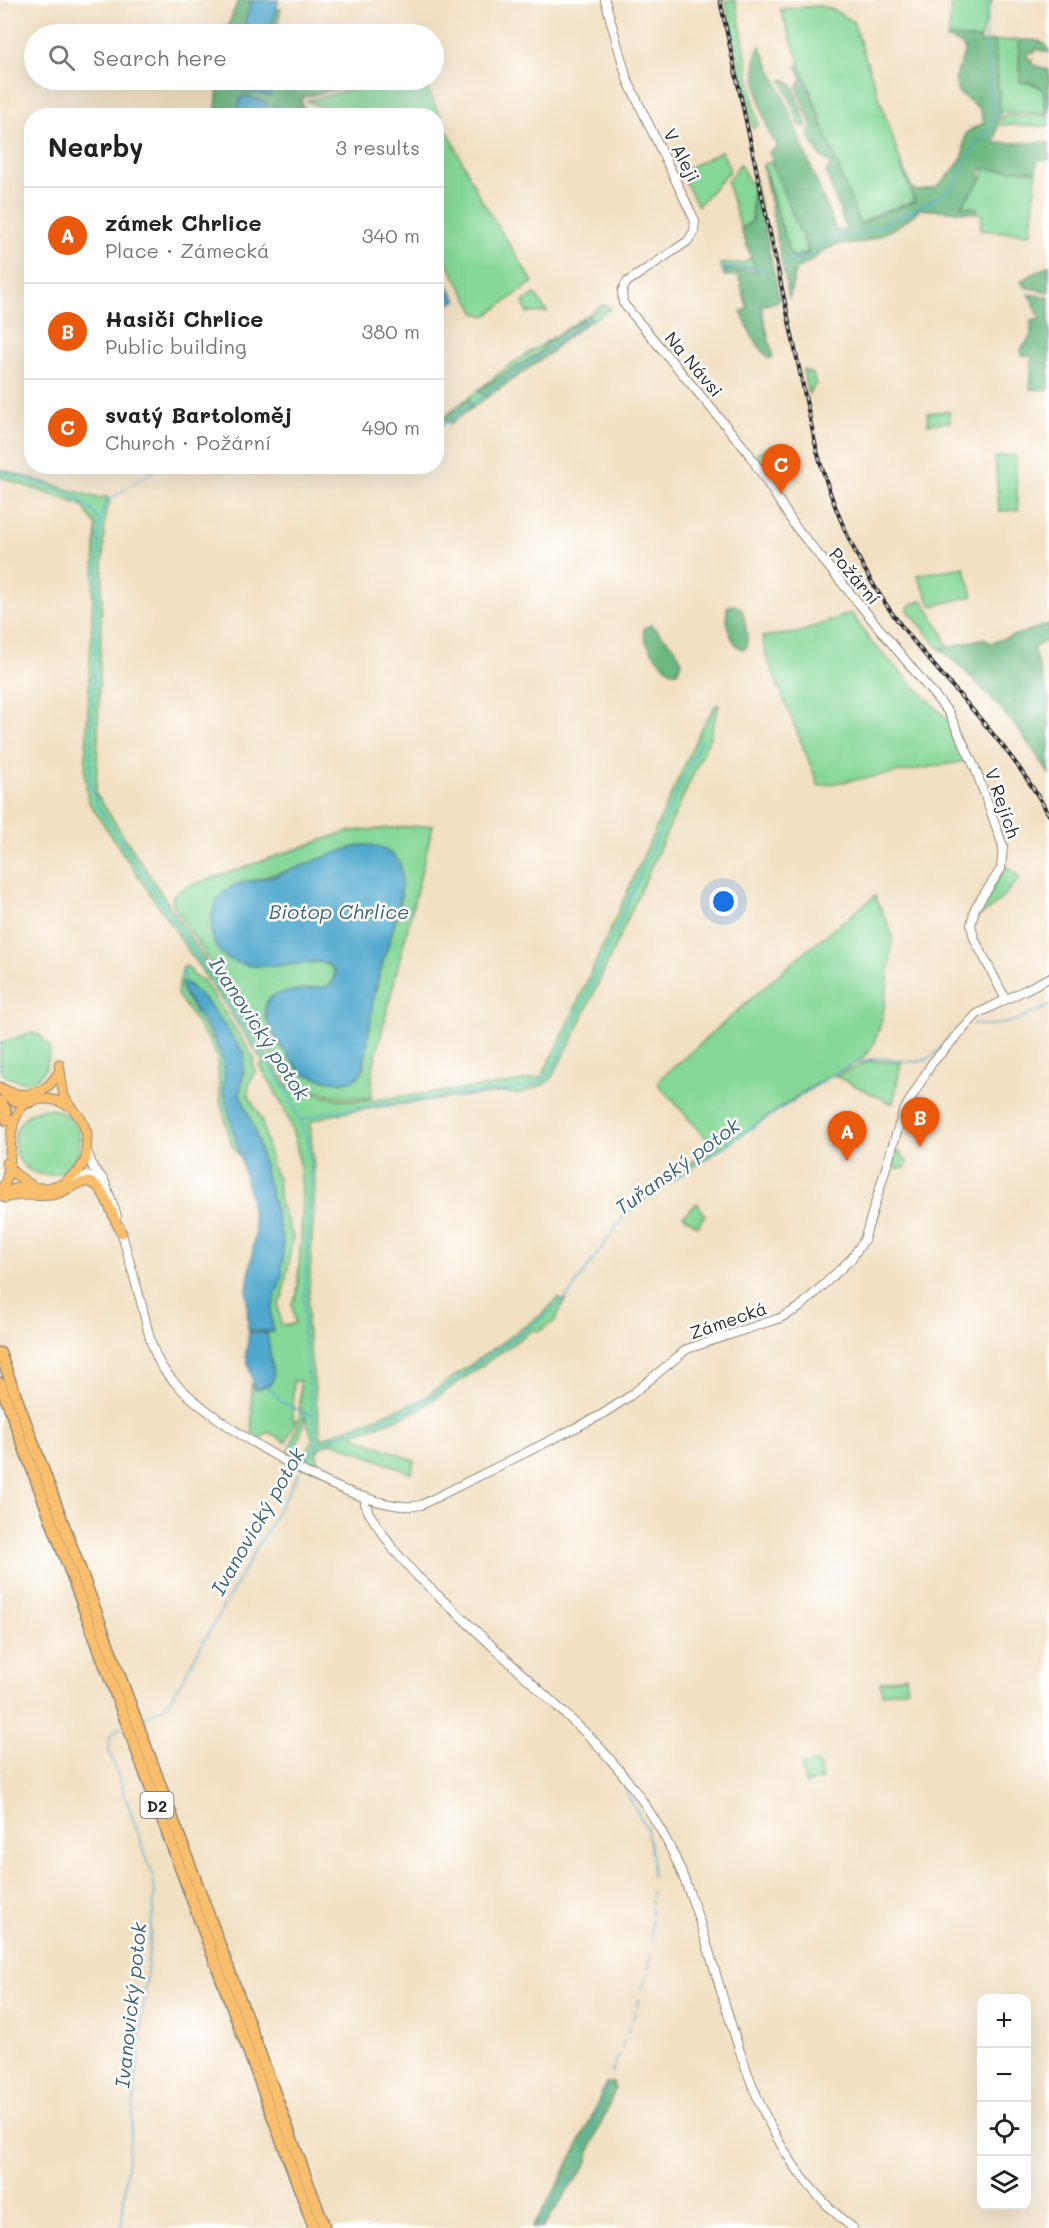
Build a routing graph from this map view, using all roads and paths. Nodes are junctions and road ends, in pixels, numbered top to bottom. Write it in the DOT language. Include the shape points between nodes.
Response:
graph roads {
  1 [pos="605,0"];
  2 [pos="622,295"];
  3 [pos="747,451"];
  4 [pos="949,713"];
  5 [pos="1049,978"];
  6 [pos="1005,998"];
  7 [pos="58,1073"];
  8 [pos="0,1088"];
  9 [pos="43,1099"];
  10 [pos="0,1101"];
  11 [pos="29,1102"];
  12 [pos="69,1107"];
  13 [pos="7,1120"];
  14 [pos="88,1153"];
  15 [pos="3,1157"];
  16 [pos="68,1181"];
  17 [pos="36,1187"];
  18 [pos="107,1188"];
  19 [pos="0,1193"];
  20 [pos="0,1200"];
  21 [pos="122,1233"];
  22 [pos="0,1353"];
  23 [pos="0,1383"];
  24 [pos="366,1497"];
  25 [pos="314,2228"];
  26 [pos="326,2228"];
  27 [pos="853,2228"];
  1 -- 2 [label="street, V Aleji" via="627,79 695,221 690,239 627,282"];
  2 -- 3 [label="street, Na Návsi" via="628,309"];
  3 -- 4 [label="street, Požární" via="791,521"];
  4 -- 6 [label="street, V Rejích" via="1003,846 1001,869 975,908 971,925 974,939"];
  5 -- 6 [label="street, Zámecká"];
  6 -- 24 [label="street, Zámecká" via="977,1014 963,1028 914,1090 896,1133 864,1240 851,1259 799,1308 687,1349 601,1415 428,1503 399,1507"];
  7 -- 8 [label="main road" via="46,1089 35,1093 19,1095"];
  7 -- 9 [label="main road" via="55,1089"];
  7 -- 12 [label="main road" via="59,1064 63,1095"];
  8 -- 11 [label="highway" via="15,1100"];
  9 -- 11 [label="main road"];
  9 -- 12 [label="main road"];
  10 -- 13 [label="highway"];
  11 -- 13 [label="main road"];
  12 -- 14 [label="main road" via="86,1128"];
  13 -- 15 [label="main road" via="1,1140"];
  14 -- 16 [label="main road" via="81,1168"];
  14 -- 18 [label="street, Zámecká"];
  15 -- 17 [label="main road" via="15,1174"];
  15 -- 19 [label="main road" via="7,1177"];
  16 -- 17 [label="main road"];
  16 -- 18 [label="street" via="92,1176"];
  17 -- 19 [label="main road"];
  18 -- 21 [label="street, Zámecká"];
  20 -- 21 [label="main road" via="21,1193 52,1195 82,1182 91,1183 103,1192 114,1223"];
  21 -- 24 [label="street, Zámecká" via="152,1345 176,1385 198,1406 301,1470"];
  22 -- 26 [label="highway, D2"];
  23 -- 25 [label="highway, D2"];
  24 -- 27 [label="street" via="369,1513 408,1567 591,1738 644,1802 685,1881 753,2088 768,2122 802,2176"];
}
